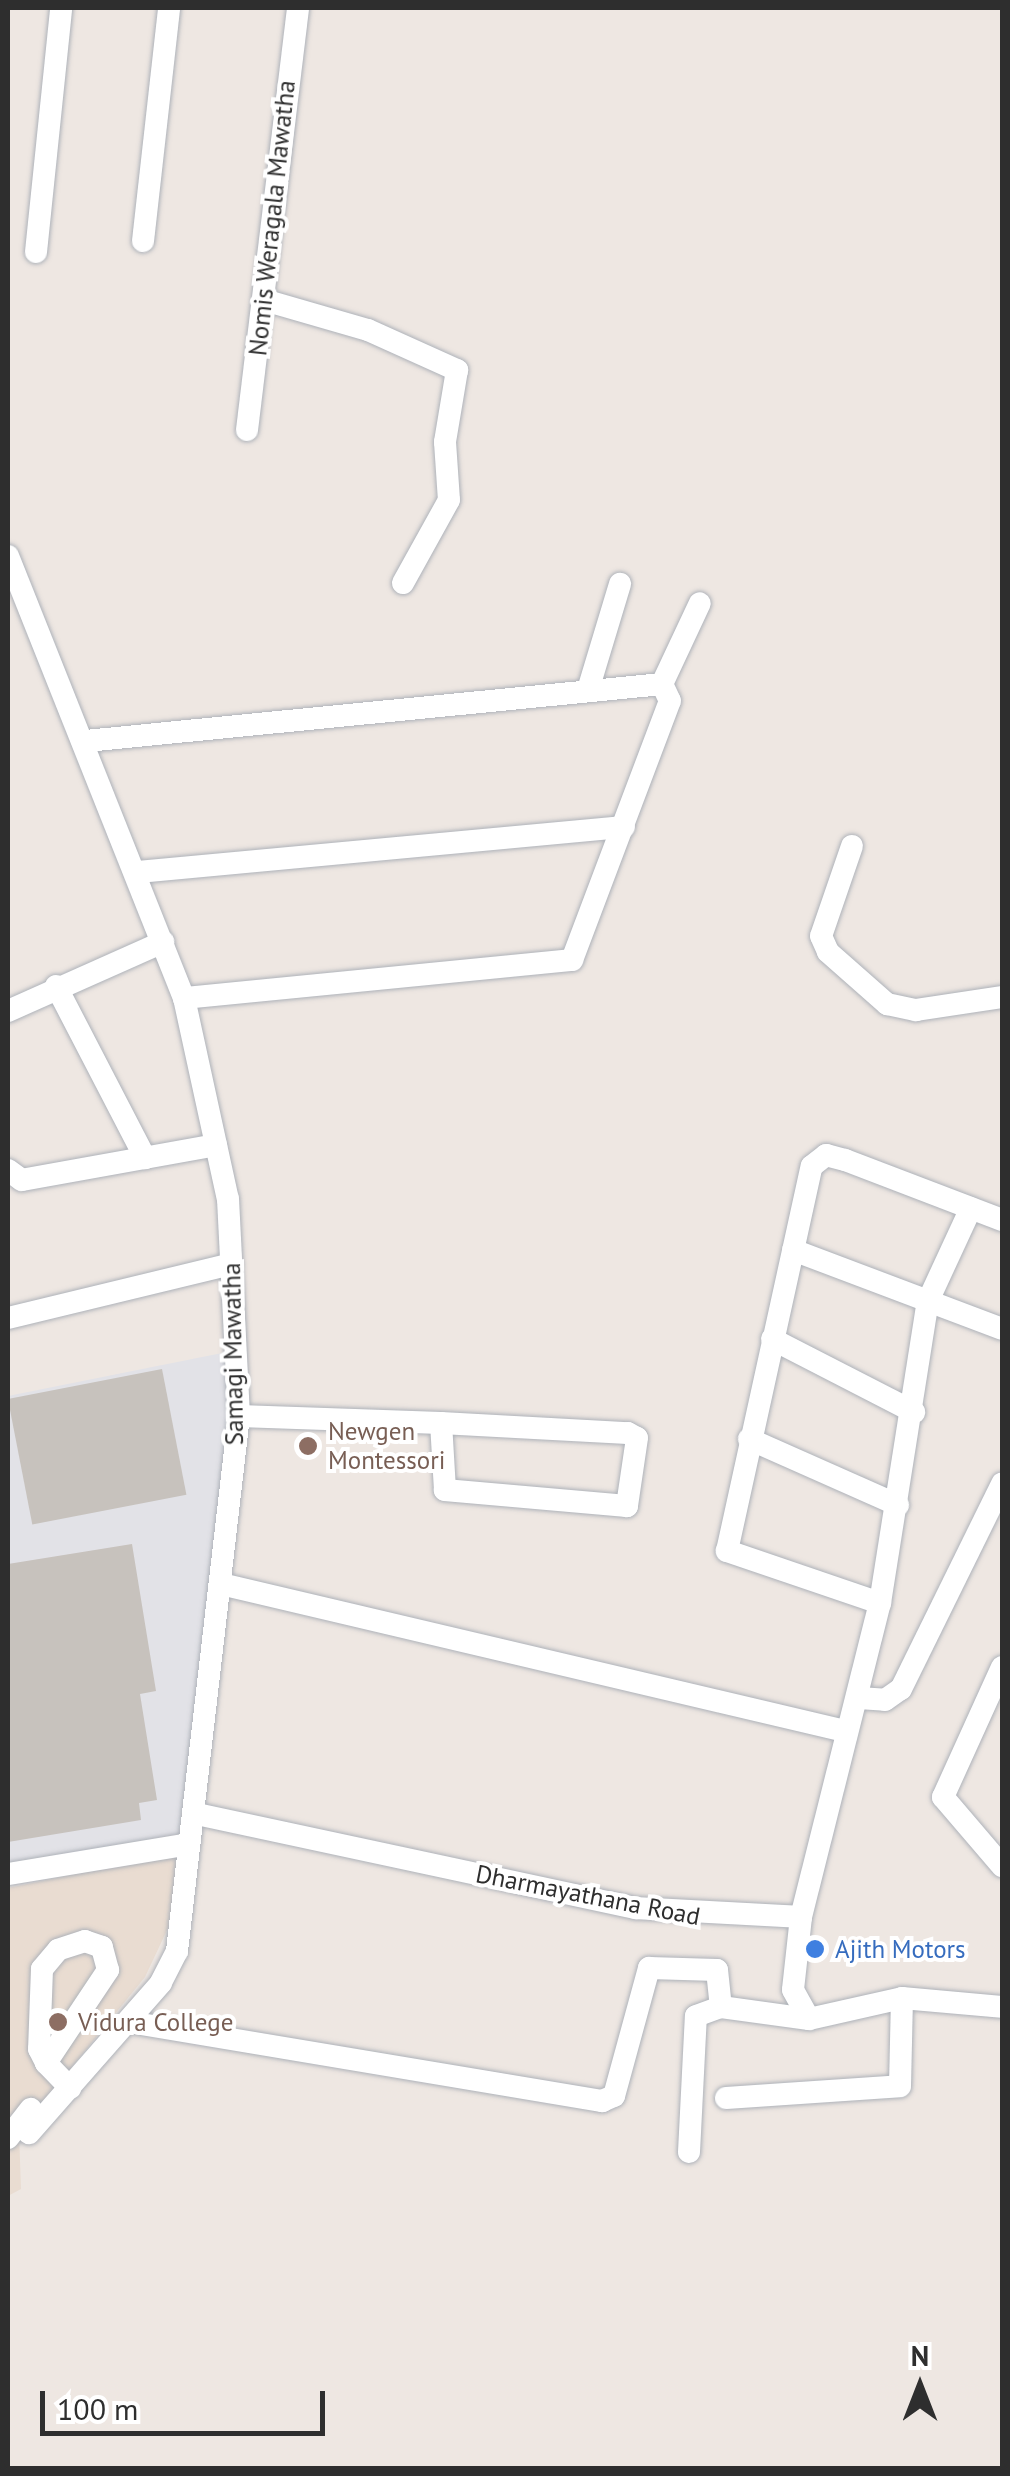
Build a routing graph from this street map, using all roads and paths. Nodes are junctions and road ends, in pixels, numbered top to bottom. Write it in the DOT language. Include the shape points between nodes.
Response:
graph roads {
  1 [pos="62,8"];
  2 [pos="169,8"];
  3 [pos="298,8"];
  4 [pos="143,241"];
  5 [pos="36,252"];
  6 [pos="264,300"];
  7 [pos="247,430"];
  8 [pos="8,556"];
  9 [pos="402,582"];
  10 [pos="620,584"];
  11 [pos="700,603"];
  12 [pos="662,684"];
  13 [pos="588,690"];
  14 [pos="86,742"];
  15 [pos="624,827"];
  16 [pos="852,846"];
  17 [pos="138,872"];
  18 [pos="164,942"];
  19 [pos="56,986"];
  20 [pos="1002,997"];
  21 [pos="184,998"];
  22 [pos="8,1012"];
  23 [pos="216,1145"];
  24 [pos="145,1158"];
  25 [pos="8,1170"];
  26 [pos="971,1208"];
  27 [pos="1002,1220"];
  28 [pos="793,1250"];
  29 [pos="232,1264"];
  30 [pos="928,1300"];
  31 [pos="8,1318"];
  32 [pos="1002,1329"];
  33 [pos="772,1339"];
  34 [pos="914,1412"];
  35 [pos="240,1416"];
  36 [pos="441,1423"];
  37 [pos="749,1439"];
  38 [pos="1002,1484"];
  39 [pos="898,1506"];
  40 [pos="222,1584"];
  41 [pos="880,1603"];
  42 [pos="1002,1667"];
  43 [pos="859,1698"];
  44 [pos="845,1731"];
  45 [pos="197,1814"];
  46 [pos="188,1844"];
  47 [pos="1002,1866"];
  48 [pos="8,1874"];
  49 [pos="801,1918"];
  50 [pos="902,1998"];
  51 [pos="721,2007"];
  52 [pos="1002,2007"];
  53 [pos="810,2019"];
  54 [pos="129,2022"];
  55 [pos="58,2076"];
  56 [pos="726,2098"];
  57 [pos="18,2136"];
  58 [pos="689,2152"];
  1 -- 5 [label="street"];
  2 -- 4 [label="street"];
  3 -- 6 [label="street, Nomis Weragala Mawatha"];
  6 -- 7 [label="street, Nomis Weragala Mawatha"];
  6 -- 9 [label="street" via="368,330 457,370 445,442 450,500"];
  8 -- 14 [label="street, Samagi Mawatha"];
  10 -- 13 [label="street"];
  11 -- 12 [label="street"];
  12 -- 13 [label="street"];
  12 -- 15 [label="street" via="670,701"];
  13 -- 14 [label="street"];
  14 -- 17 [label="street, Samagi Mawatha"];
  15 -- 17 [label="street"];
  15 -- 21 [label="street" via="582,944 561,966"];
  16 -- 20 [label="street" via="822,936 828,952 887,1004 916,1010"];
  17 -- 18 [label="street, Samagi Mawatha"];
  18 -- 19 [label="street"];
  18 -- 21 [label="street, Samagi Mawatha"];
  19 -- 22 [label="street"];
  19 -- 24 [label="street"];
  21 -- 23 [label="street, Samagi Mawatha"];
  23 -- 24 [label="street"];
  23 -- 29 [label="street, Samagi Mawatha"];
  24 -- 25 [label="street" via="22,1180"];
  26 -- 27 [label="street"];
  26 -- 28 [label="street" via="826,1156 812,1166"];
  26 -- 30 [label="street"];
  28 -- 30 [label="street"];
  28 -- 33 [label="street"];
  29 -- 31 [label="street"];
  29 -- 35 [label="street, Samagi Mawatha"];
  30 -- 32 [label="street"];
  30 -- 34 [label="street"];
  33 -- 34 [label="street"];
  33 -- 37 [label="street"];
  34 -- 39 [label="street"];
  35 -- 36 [label="street"];
  35 -- 40 [label="street, Samagi Mawatha"];
  36 -- 36 [label="street" via="637,1438 628,1506 456,1494 441,1476"];
  37 -- 39 [label="street"];
  37 -- 41 [label="street" via="726,1550"];
  38 -- 43 [label="street" via="900,1689 885,1700"];
  39 -- 41 [label="street"];
  40 -- 44 [label="street"];
  40 -- 45 [label="street, Samagi Mawatha"];
  41 -- 43 [label="street"];
  42 -- 47 [label="street" via="943,1797"];
  43 -- 44 [label="street"];
  44 -- 49 [label="street"];
  45 -- 46 [label="street, Samagi Mawatha"];
  45 -- 49 [label="street, Dharmayathana Road" via="636,1908"];
  46 -- 48 [label="street"];
  46 -- 54 [label="street, Samagi Mawatha" via="177,1951"];
  49 -- 53 [label="street" via="793,1990"];
  50 -- 52 [label="street"];
  50 -- 53 [label="street"];
  50 -- 56 [label="street" via="900,2086"];
  51 -- 53 [label="street"];
  51 -- 54 [label="street" via="718,1970 649,1968 614,2096 602,2100"];
  51 -- 58 [label="street" via="696,2016"];
  54 -- 55 [label="street, Samagi Mawatha"];
  55 -- 55 [label="street" via="108,1970 102,1947 84,1941 42,1969"];
  55 -- 57 [label="street, Samagi Mawatha"];
}
